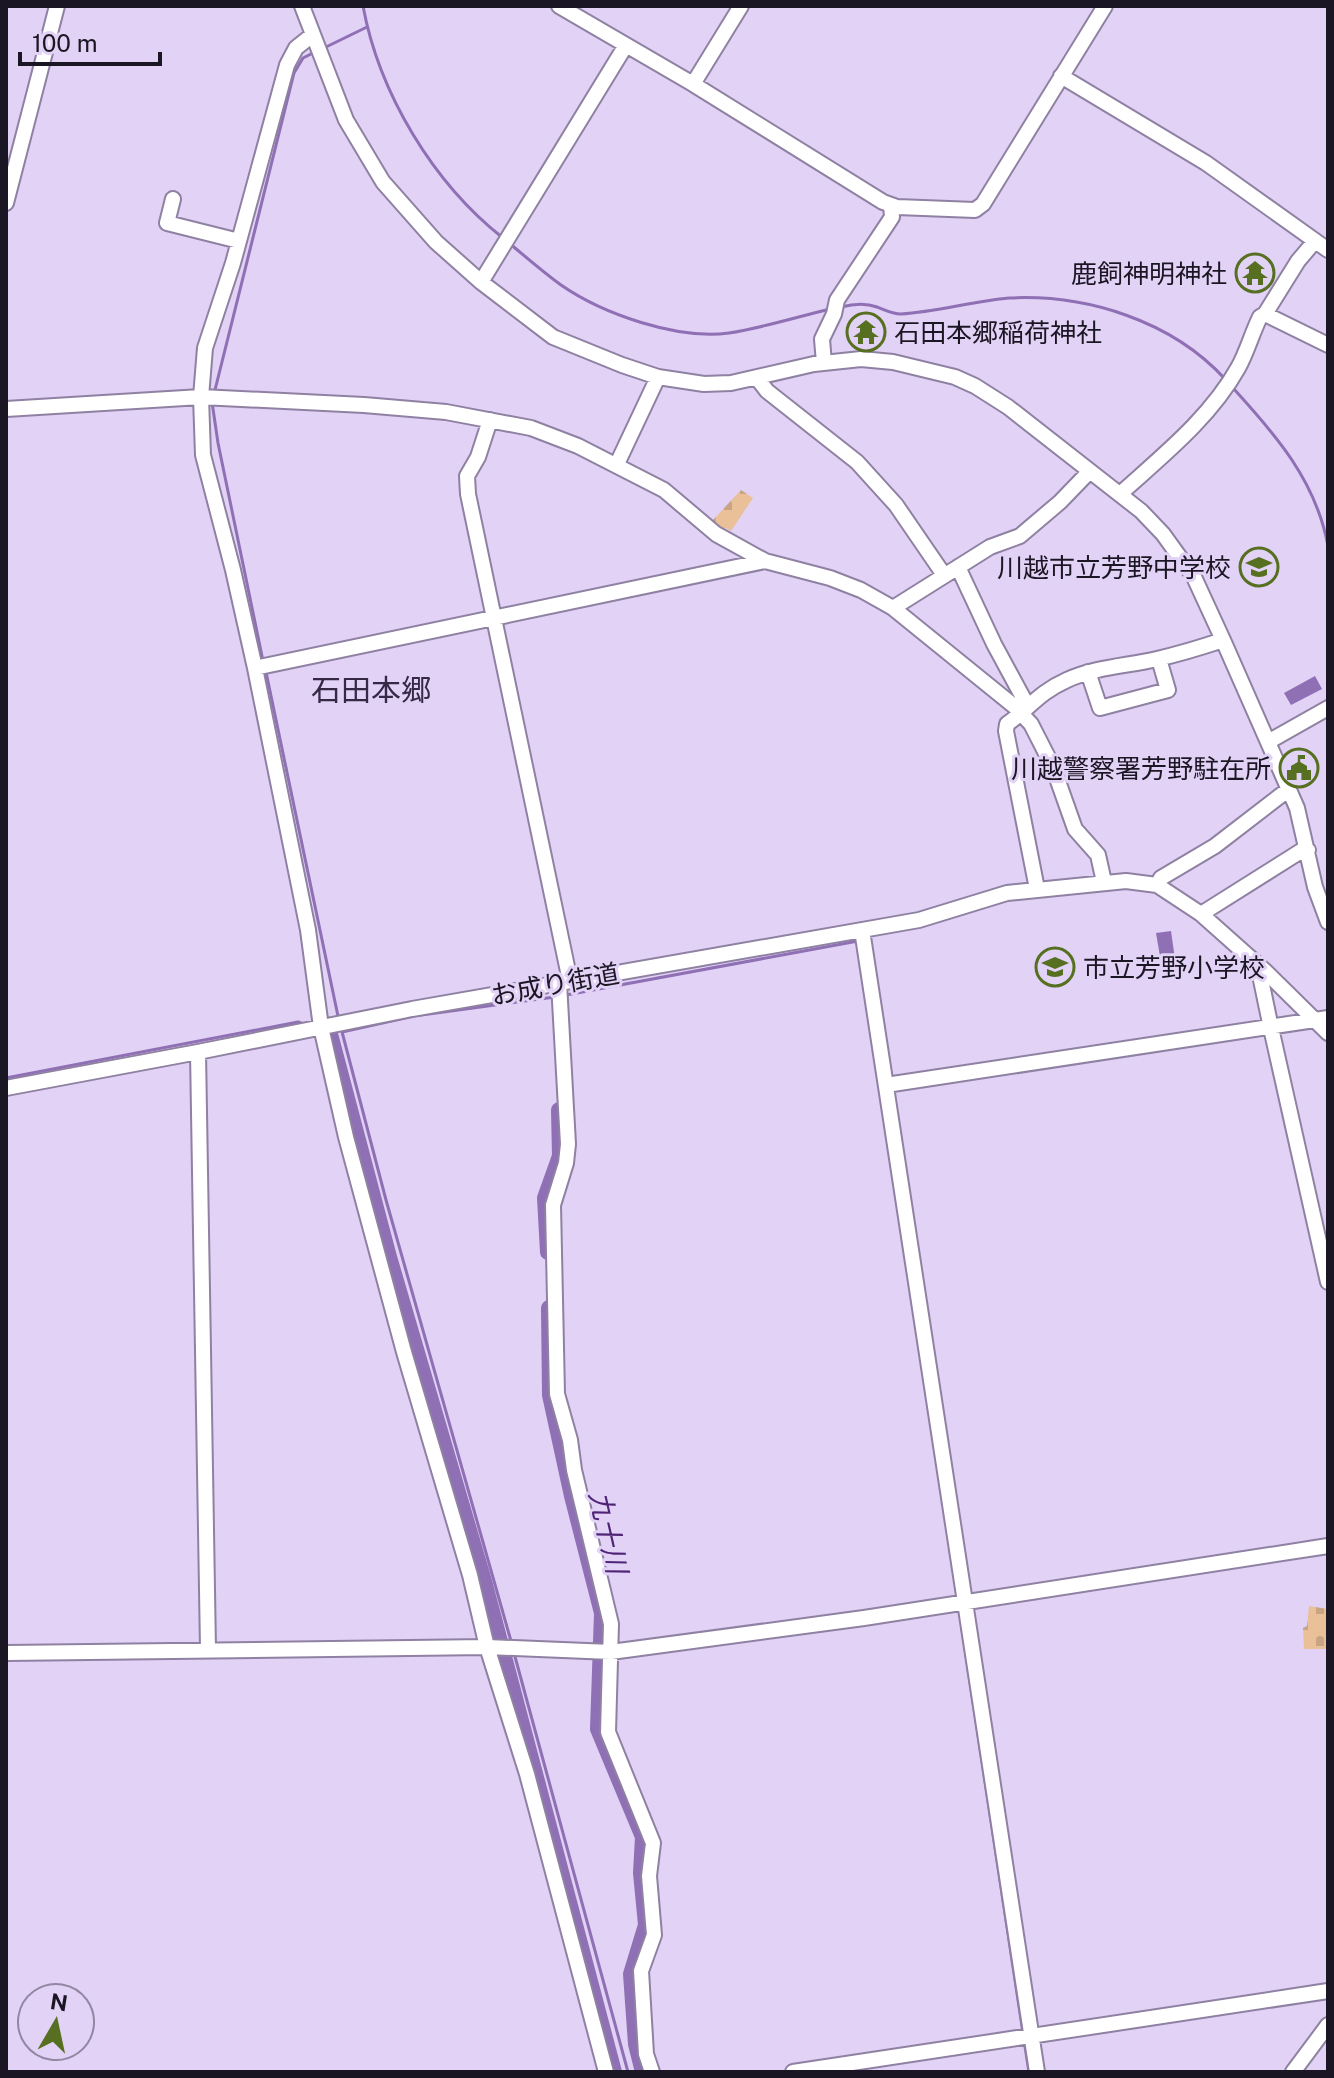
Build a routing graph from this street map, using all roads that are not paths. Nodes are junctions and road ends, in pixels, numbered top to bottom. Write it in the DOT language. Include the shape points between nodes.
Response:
graph roads {
  1 [pos="57,6"];
  2 [pos="302,6"];
  3 [pos="559,6"];
  4 [pos="741,6"];
  5 [pos="1105,6"];
  6 [pos="311,36"];
  7 [pos="626,45"];
  8 [pos="1061,76"];
  9 [pos="693,84"];
  10 [pos="173,199"];
  11 [pos="6,203"];
  12 [pos="891,205"];
  13 [pos="239,241"];
  14 [pos="1315,241"];
  15 [pos="1328,250"];
  16 [pos="481,282"];
  17 [pos="1265,314"];
  18 [pos="1328,345"];
  19 [pos="824,363"];
  20 [pos="658,377"];
  21 [pos="757,378"];
  22 [pos="201,397"];
  23 [pos="6,409"];
  24 [pos="490,420"];
  25 [pos="617,464"];
  26 [pos="1089,472"];
  27 [pos="1120,494"];
  28 [pos="765,561"];
  29 [pos="958,567"];
  30 [pos="944,575"];
  31 [pos="893,608"];
  32 [pos="494,619"];
  33 [pos="1223,640"];
  34 [pos="1159,659"];
  35 [pos="255,668"];
  36 [pos="1088,672"];
  37 [pos="1328,708"];
  38 [pos="1024,709"];
  39 [pos="1268,742"];
  40 [pos="1289,789"];
  41 [pos="1308,850"];
  42 [pos="1104,882"];
  43 [pos="1157,885"];
  44 [pos="1037,889"];
  45 [pos="1201,914"];
  46 [pos="1328,922"];
  47 [pos="862,930"];
  48 [pos="1265,971"];
  49 [pos="565,982"];
  50 [pos="1321,1020"];
  51 [pos="321,1027"];
  52 [pos="1271,1028"];
  53 [pos="1328,1033"];
  54 [pos="198,1052"];
  55 [pos="886,1085"];
  56 [pos="6,1088"];
  57 [pos="1328,1282"];
  58 [pos="1328,1546"];
  59 [pos="965,1602"];
  60 [pos="487,1647"];
  61 [pos="208,1649"];
  62 [pos="611,1652"];
  63 [pos="6,1653"];
  64 [pos="1328,1991"];
  65 [pos="1328,2025"];
  66 [pos="1031,2036"];
  67 [pos="606,2072"];
  68 [pos="652,2072"];
  69 [pos="793,2072"];
  70 [pos="1037,2072"];
  71 [pos="1293,2072"];
  1 -- 11 [label="street"];
  2 -- 6 [label="street"];
  3 -- 7 [label="street"];
  4 -- 9 [label="street"];
  5 -- 8 [label="street"];
  6 -- 13 [label="street" via="287,65"];
  6 -- 16 [label="street" via="346,120 383,182 436,242"];
  7 -- 9 [label="street"];
  7 -- 16 [label="street"];
  8 -- 12 [label="street" via="983,204 975,210"];
  8 -- 14 [label="street" via="1206,163"];
  9 -- 12 [label="street"];
  10 -- 13 [label="street" via="167,223"];
  12 -- 19 [label="street" via="892,217 837,300 822,339"];
  13 -- 22 [label="street" via="208,333"];
  14 -- 15 [label="street"];
  14 -- 17 [label="street"];
  16 -- 20 [label="street" via="553,337"];
  17 -- 18 [label="street"];
  17 -- 27 [label="street" via="1240,366 1210,408"];
  19 -- 21 [label="street"];
  19 -- 26 [label="street" via="877,359 955,377 992,395"];
  20 -- 21 [label="street" via="704,384"];
  20 -- 25 [label="street"];
  21 -- 30 [label="street" via="857,462 896,505"];
  22 -- 23 [label="street"];
  22 -- 24 [label="street" via="364,405"];
  22 -- 35 [label="street" via="203,455"];
  24 -- 25 [label="street" via="552,435"];
  24 -- 32 [label="street" via="467,476"];
  25 -- 28 [label="street" via="664,490 716,534"];
  26 -- 27 [label="street"];
  26 -- 29 [label="street" via="1020,536"];
  27 -- 33 [label="street" via="1179,555"];
  28 -- 31 [label="street" via="830,578"];
  28 -- 32 [label="street"];
  29 -- 30 [label="street"];
  29 -- 38 [label="street"];
  30 -- 31 [label="street"];
  31 -- 38 [label="street"];
  32 -- 35 [label="street"];
  32 -- 49 [label="street"];
  33 -- 34 [label="street"];
  33 -- 39 [label="street"];
  34 -- 36 [label="street"];
  34 -- 36 [label="street" via="1168,690 1100,708"];
  35 -- 51 [label="street" via="308,930"];
  36 -- 38 [label="street" via="1039,695"];
  37 -- 39 [label="street"];
  38 -- 42 [label="street" via="1053,767 1075,829 1098,855"];
  38 -- 44 [label="street" via="1006,731"];
  39 -- 40 [label="street"];
  40 -- 41 [label="street"];
  40 -- 43 [label="street"];
  41 -- 45 [label="street"];
  41 -- 46 [label="street"];
  42 -- 43 [label="street, お成り街道"];
  42 -- 44 [label="street, お成り街道"];
  43 -- 45 [label="street"];
  44 -- 47 [label="street, お成り街道"];
  45 -- 48 [label="street"];
  47 -- 49 [label="street, お成り街道"];
  47 -- 55 [label="street"];
  48 -- 50 [label="street"];
  48 -- 52 [label="street" via="1261,980"];
  49 -- 51 [label="street, お成り街道"];
  49 -- 62 [label="street" via="568,1144 553,1205 557,1394 611,1624"];
  50 -- 52 [label="street"];
  50 -- 53 [label="street"];
  51 -- 54 [label="street, お成り街道"];
  51 -- 60 [label="street" via="364,1208"];
  52 -- 55 [label="street"];
  52 -- 57 [label="street"];
  54 -- 56 [label="street, お成り街道"];
  54 -- 61 [label="street"];
  55 -- 59 [label="street"];
  58 -- 59 [label="street"];
  59 -- 62 [label="street"];
  59 -- 66 [label="street"];
  60 -- 61 [label="street"];
  60 -- 62 [label="street"];
  60 -- 67 [label="street" via="527,1774"];
  61 -- 63 [label="street"];
  62 -- 68 [label="street" via="608,1732 653,1843 649,1876 654,1935 641,1971 646,2054"];
  64 -- 66 [label="street"];
  65 -- 71 [label="street"];
  66 -- 69 [label="street"];
  66 -- 70 [label="street"];
}
